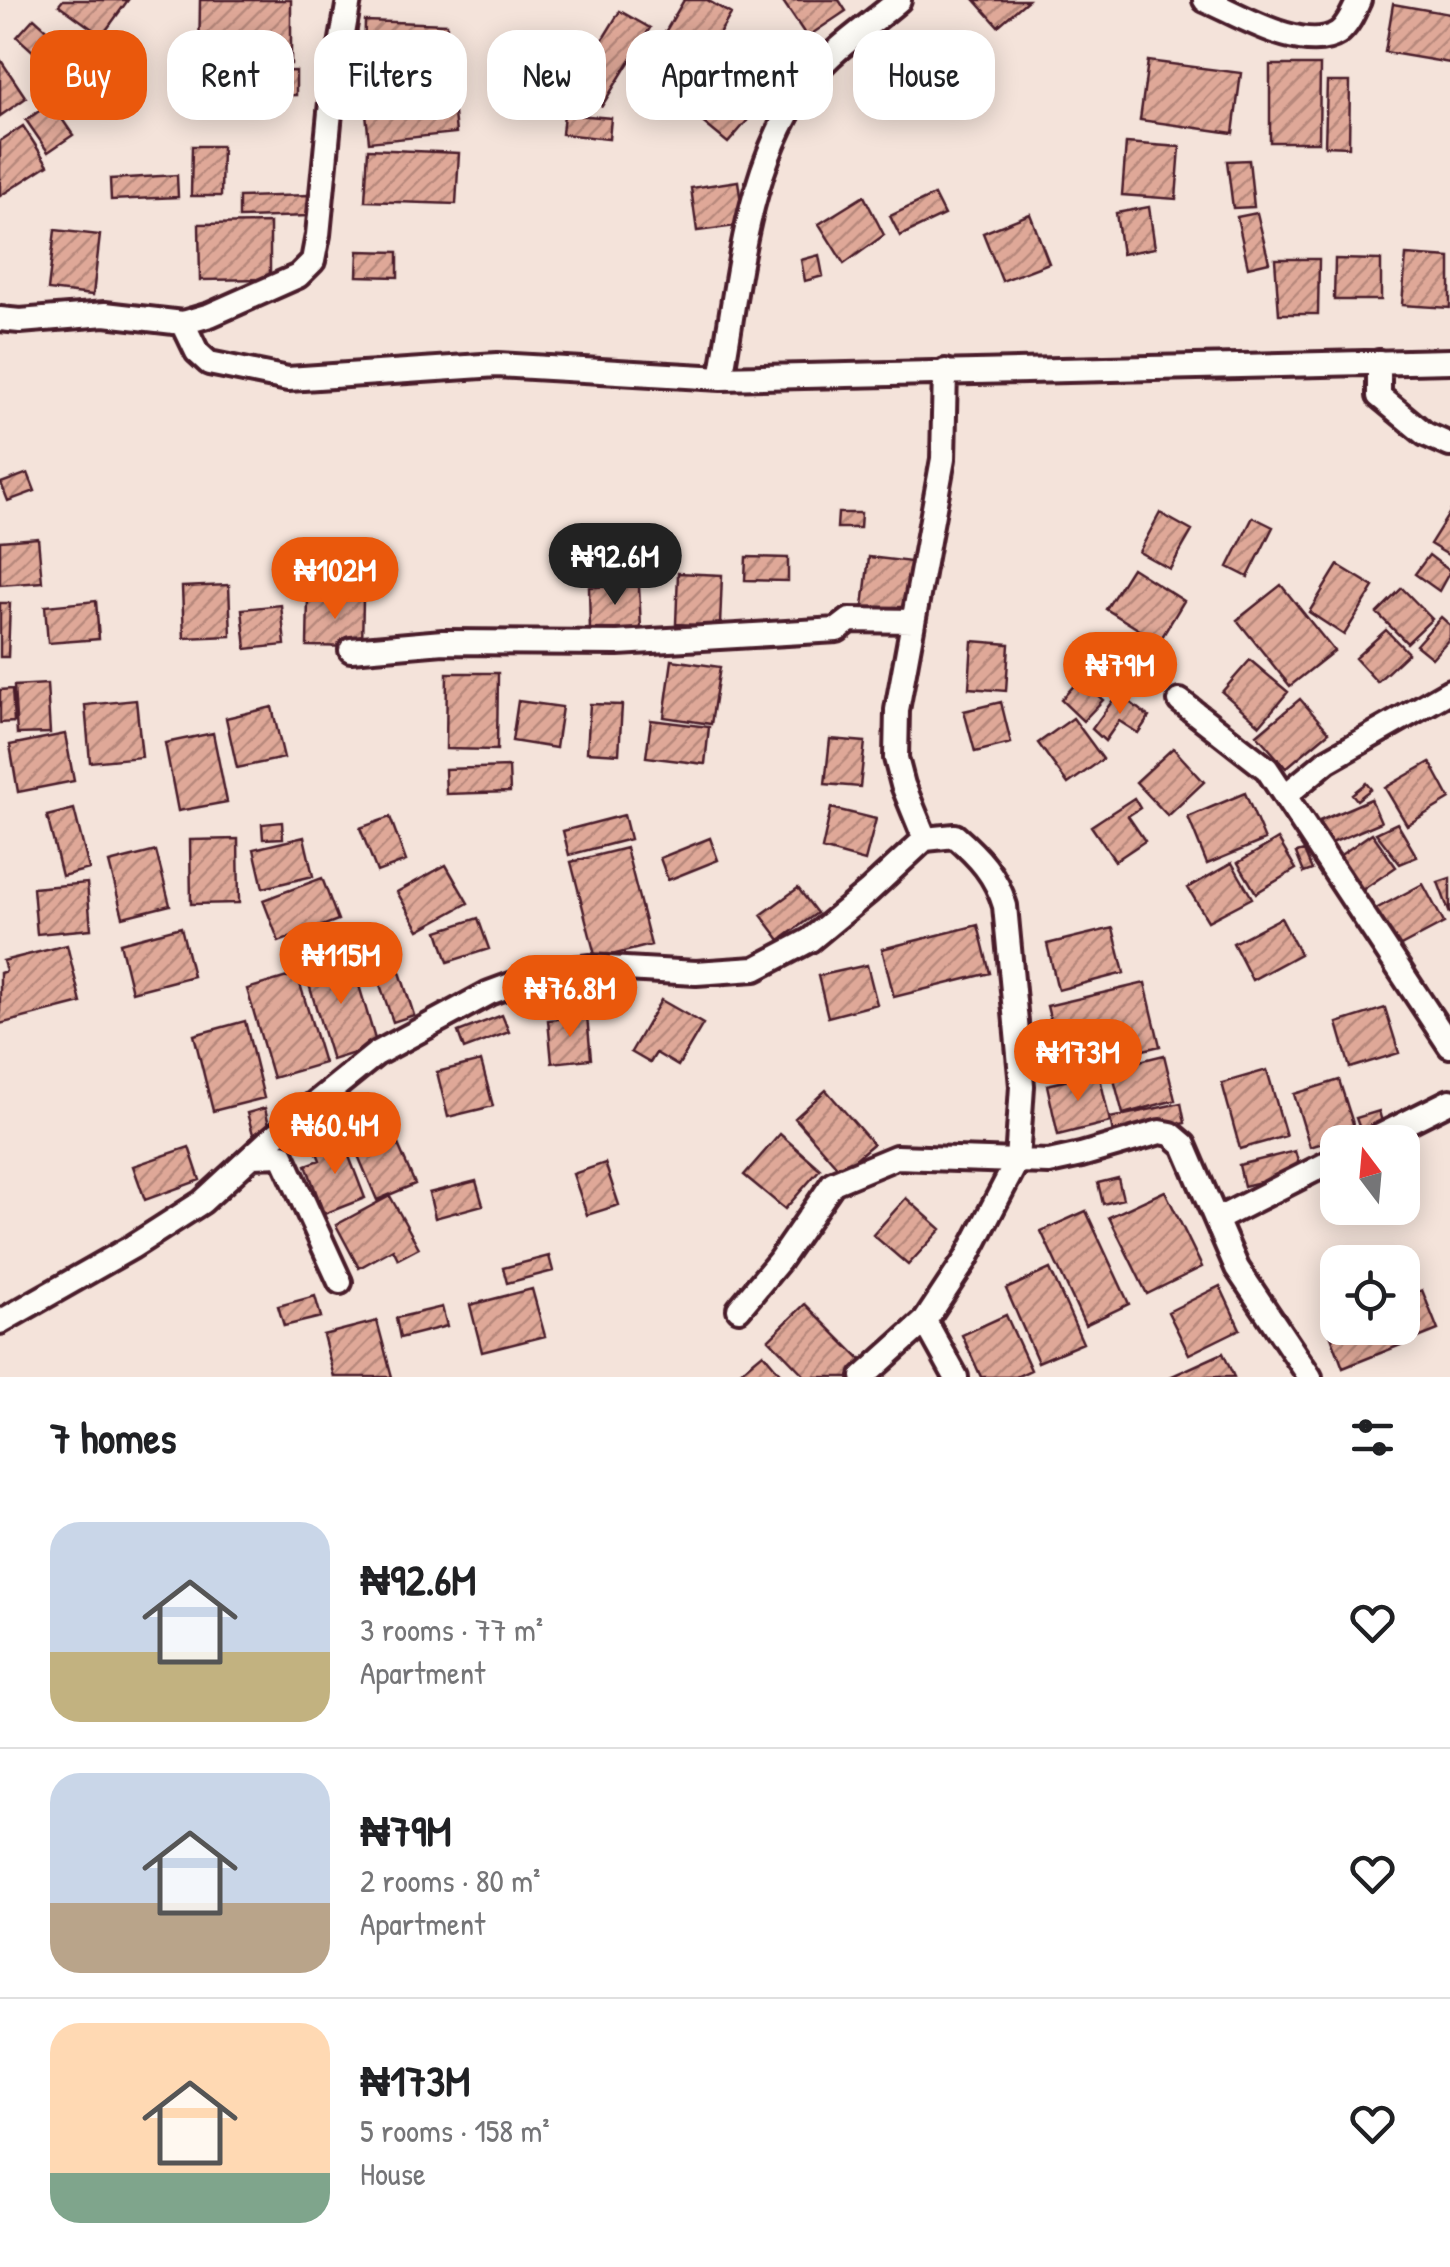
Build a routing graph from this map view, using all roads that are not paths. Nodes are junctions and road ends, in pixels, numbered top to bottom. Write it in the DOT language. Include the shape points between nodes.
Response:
graph roads {
  1 [pos="349,0"];
  2 [pos="899,0"];
  3 [pos="1205,0"];
  4 [pos="1359,0"];
  5 [pos="0,318"];
  6 [pos="182,323"];
  7 [pos="1450,361"];
  8 [pos="1379,362"];
  9 [pos="946,371"];
  10 [pos="721,378"];
  11 [pos="1450,432"];
  12 [pos="1450,445"];
  13 [pos="914,621"];
  14 [pos="351,650"];
  15 [pos="1450,691"];
  16 [pos="1180,701"];
  17 [pos="1286,795"];
  18 [pos="925,839"];
  19 [pos="1450,1046"];
  20 [pos="1450,1100"];
  21 [pos="1401,1125"];
  22 [pos="252,1156"];
  23 [pos="1016,1161"];
  24 [pos="1320,1167"];
  25 [pos="1218,1219"];
  26 [pos="340,1282"];
  27 [pos="739,1308"];
  28 [pos="0,1322"];
  29 [pos="924,1322"];
  30 [pos="863,1377"];
  31 [pos="956,1377"];
  32 [pos="1310,1377"];
  1 -- 6 [label="street" via="313,261 298,276"];
  2 -- 10 [label="street" via="815,72 780,123 758,180"];
  3 -- 4 [label="street" via="1312,41 1338,33"];
  5 -- 6 [label="street" via="106,314"];
  6 -- 10 [label="street" via="209,363 288,380 497,365"];
  7 -- 8 [label="street"];
  8 -- 9 [label="street"];
  8 -- 12 [label="street" via="1379,396 1425,434"];
  9 -- 10 [label="street"];
  9 -- 13 [label="street" via="944,459"];
  11 -- 12 [label="street"];
  13 -- 14 [label="street" via="850,620 837,630 638,642 444,642"];
  13 -- 18 [label="street" via="897,710 896,758"];
  15 -- 17 [label="street" via="1328,761"];
  16 -- 17 [label="street" via="1267,769"];
  17 -- 19 [label="street"];
  18 -- 22 [label="street" via="810,940 755,969 590,967 543,973 489,992 376,1054"];
  18 -- 23 [label="street" via="955,836 980,857 1002,895 1022,1086"];
  20 -- 21 [label="street"];
  22 -- 26 [label="street" via="282,1155"];
  22 -- 28 [label="street" via="202,1202"];
  23 -- 25 [label="street" via="1049,1162 1171,1134 1184,1145"];
  23 -- 27 [label="street" via="896,1158 832,1183"];
  23 -- 29 [label="street" via="966,1259"];
  24 -- 25 [label="street"];
  25 -- 32 [label="street" via="1237,1268"];
  29 -- 30 [label="street"];
  29 -- 31 [label="street"];
}
